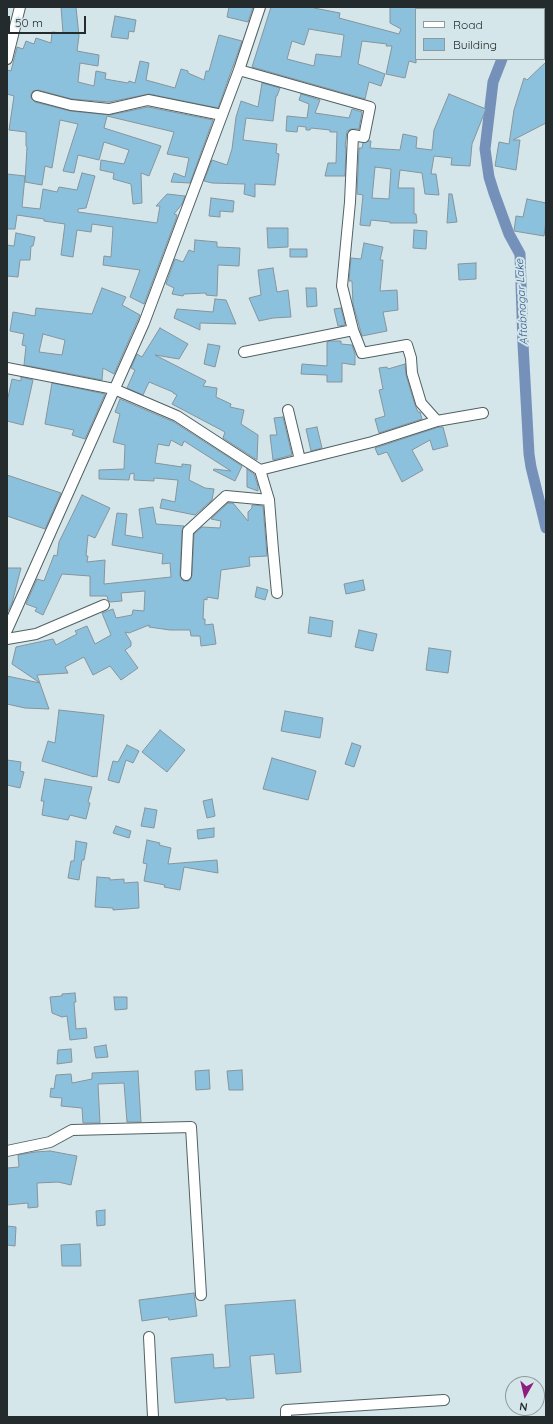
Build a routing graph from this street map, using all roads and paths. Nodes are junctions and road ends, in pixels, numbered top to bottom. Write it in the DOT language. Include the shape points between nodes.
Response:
graph roads {
  1 [pos="20,7"];
  2 [pos="260,7"];
  3 [pos="7,59"];
  4 [pos="240,70"];
  5 [pos="36,96"];
  6 [pos="222,115"];
  7 [pos="354,330"];
  8 [pos="244,352"];
  9 [pos="7,368"];
  10 [pos="114,389"];
  11 [pos="288,410"];
  12 [pos="483,413"];
  13 [pos="437,421"];
  14 [pos="300,460"];
  15 [pos="260,470"];
  16 [pos="269,500"];
  17 [pos="186,575"];
  18 [pos="277,593"];
  19 [pos="104,605"];
  20 [pos="7,630"];
  21 [pos="7,639"];
  22 [pos="7,1151"];
  23 [pos="201,1295"];
  24 [pos="149,1337"];
  25 [pos="444,1400"];
  26 [pos="153,1417"];
  27 [pos="286,1417"];
  1 -- 3 [label="street"];
  2 -- 4 [label="street"];
  4 -- 6 [label="street"];
  4 -- 7 [label="street" via="370,107 364,136 354,135 342,286"];
  5 -- 6 [label="street" via="71,105 109,109 148,100"];
  6 -- 10 [label="street" via="144,323"];
  7 -- 8 [label="street"];
  7 -- 13 [label="street" via="362,354 407,345 421,403"];
  9 -- 10 [label="street"];
  10 -- 15 [label="street" via="177,416"];
  10 -- 20 [label="street"];
  11 -- 14 [label="street"];
  12 -- 13 [label="street"];
  13 -- 14 [label="street" via="372,442"];
  14 -- 15 [label="street"];
  15 -- 16 [label="street"];
  16 -- 17 [label="street" via="226,496 188,531"];
  16 -- 18 [label="street"];
  19 -- 21 [label="street" via="36,634"];
  22 -- 23 [label="street" via="50,1142 72,1130 191,1127"];
  24 -- 26 [label="street"];
  25 -- 27 [label="street" via="286,1410"];
}
